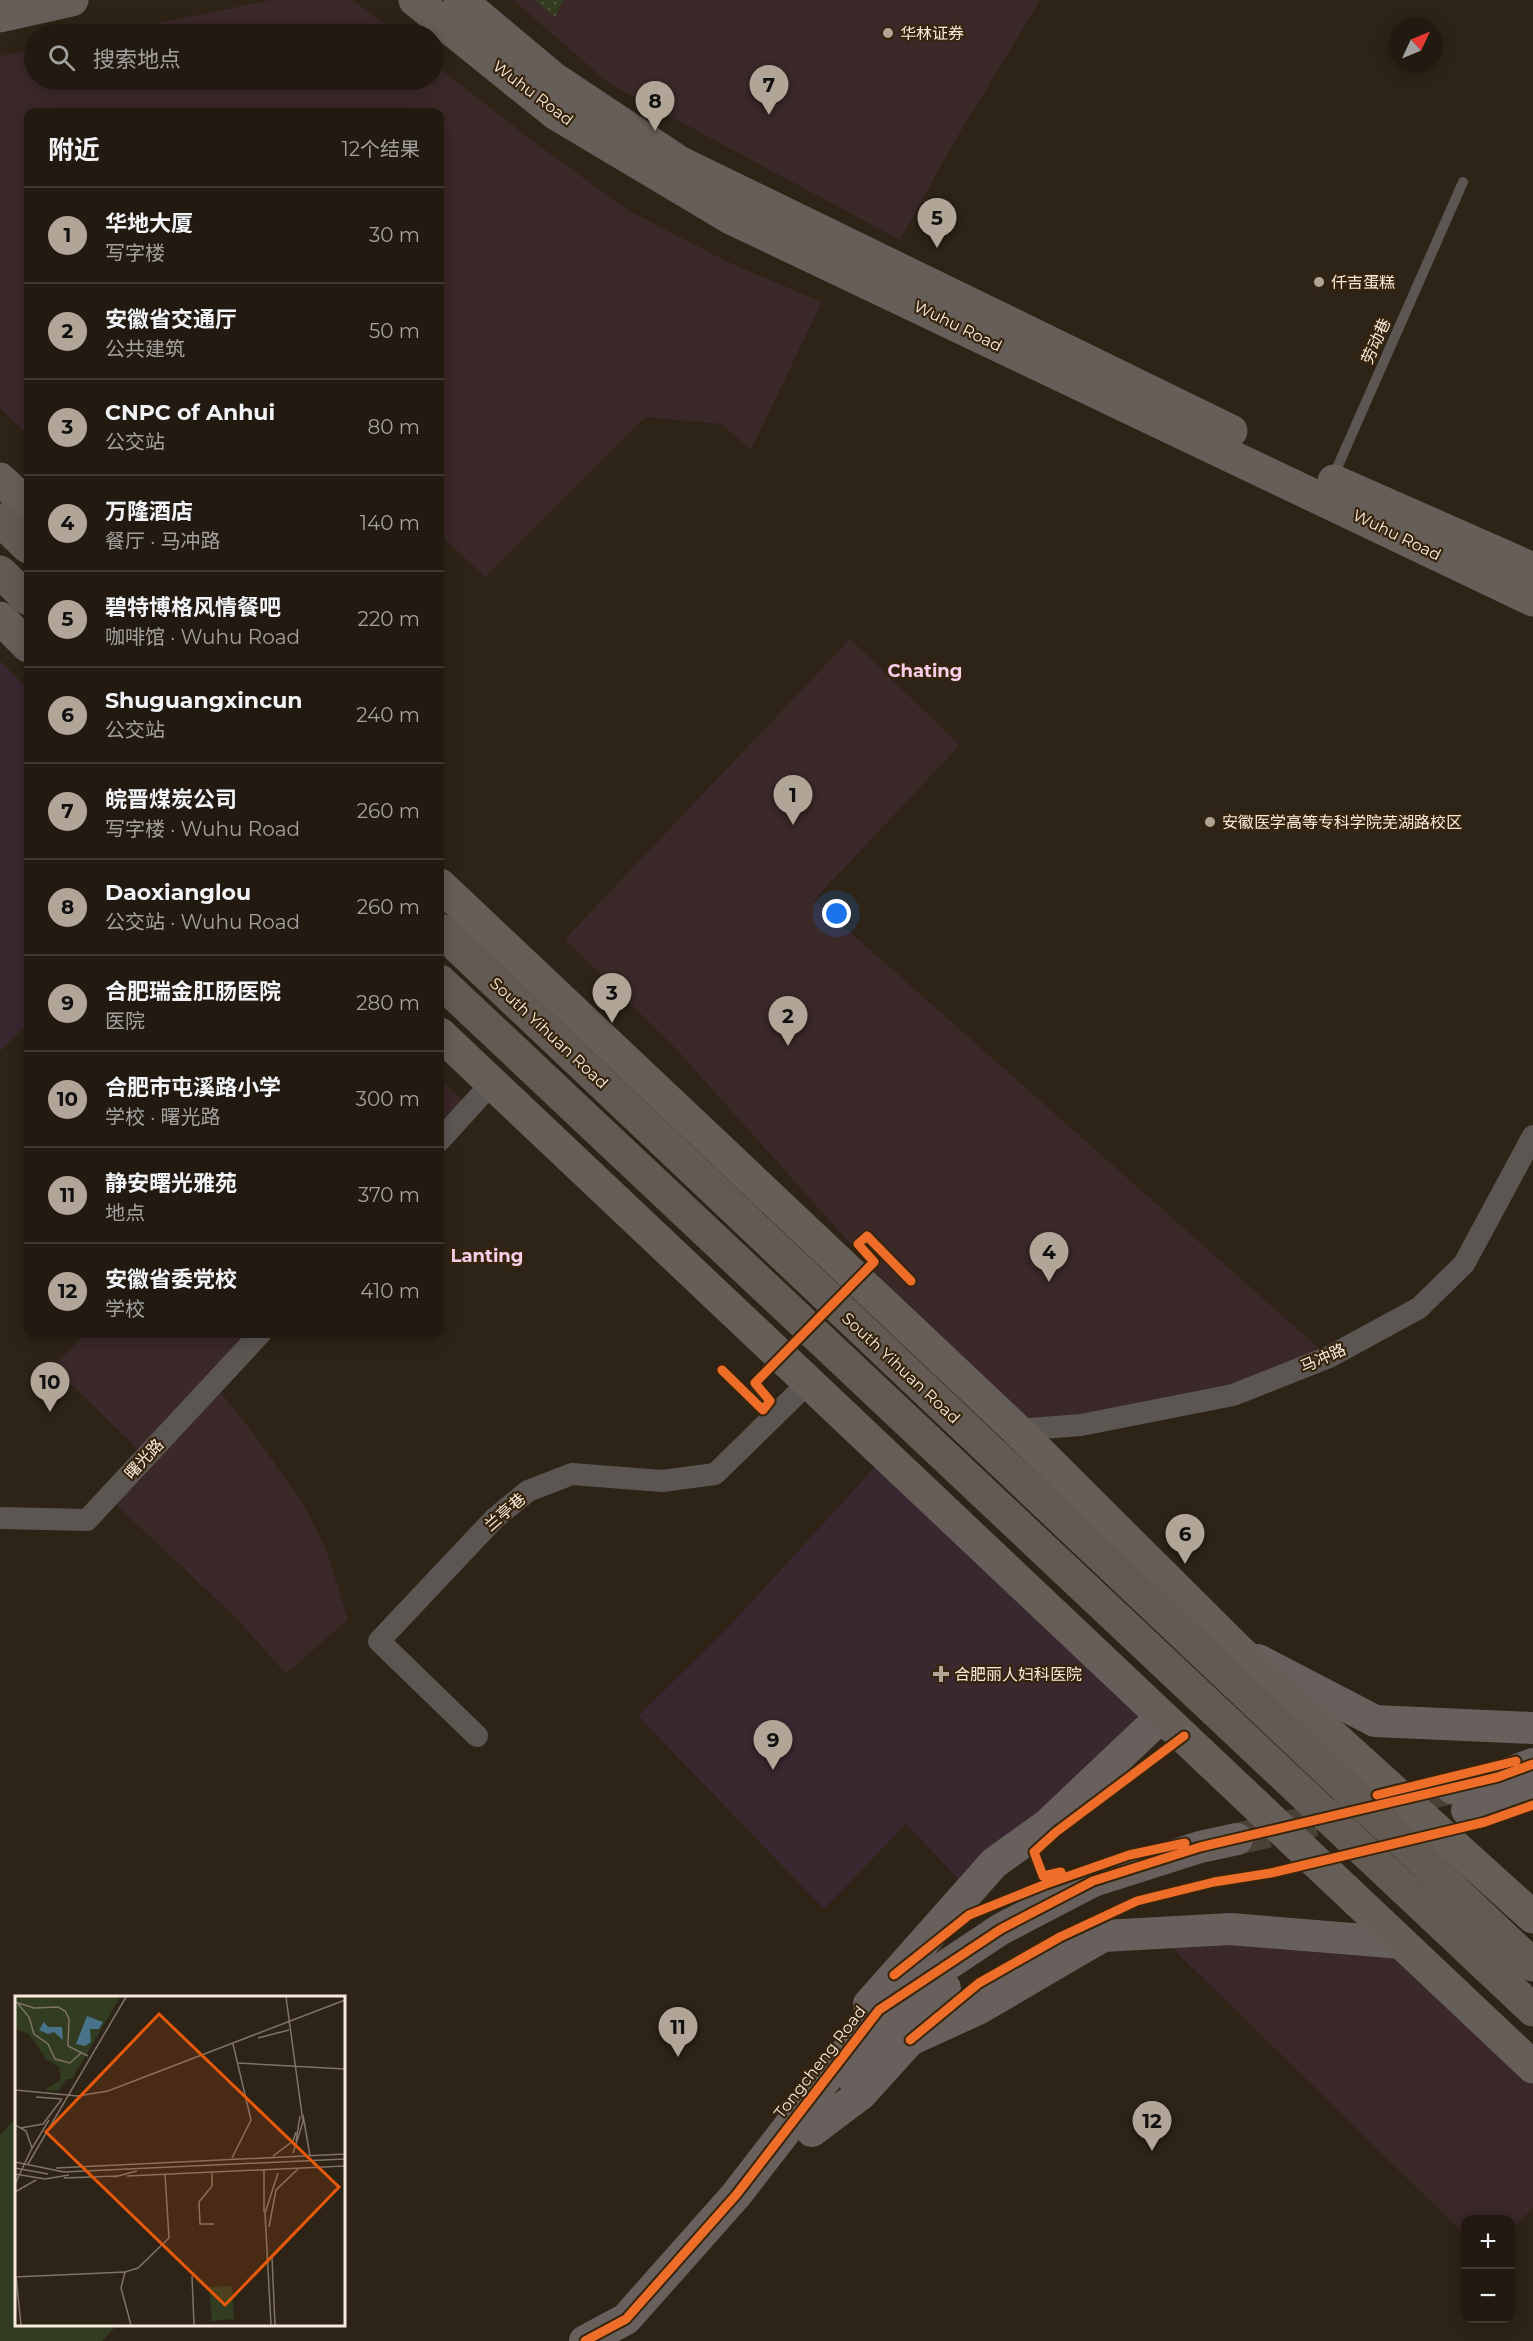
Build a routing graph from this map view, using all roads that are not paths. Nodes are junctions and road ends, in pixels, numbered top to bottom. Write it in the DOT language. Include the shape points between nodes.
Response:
graph roads {
  1 [pos="72,0"];
  2 [pos="415,0"];
  3 [pos="460,0"];
  4 [pos="0,16"];
  5 [pos="1463,182"];
  6 [pos="0,479"];
  7 [pos="1332,480"];
  8 [pos="24,501"];
  9 [pos="0,520"];
  10 [pos="24,543"];
  11 [pos="1533,569"];
  12 [pos="0,572"];
  13 [pos="24,595"];
  14 [pos="1533,600"];
  15 [pos="0,618"];
  16 [pos="24,642"];
  17 [pos="444,889"];
  18 [pos="444,934"];
  19 [pos="444,985"];
  20 [pos="444,1038"];
  21 [pos="492,1083"];
  22 [pos="444,1136"];
  23 [pos="1533,1136"];
  24 [pos="256,1338"];
  25 [pos="809,1382"];
  26 [pos="1017,1430"];
  27 [pos="0,1518"];
  28 [pos="1238,1650"];
  29 [pos="1162,1716"];
  30 [pos="1533,1728"];
  31 [pos="477,1736"];
  32 [pos="1533,1764"];
  33 [pos="1533,1790"];
  34 [pos="1533,1917"];
  35 [pos="1402,1943"];
  36 [pos="1533,1965"];
  37 [pos="1533,2010"];
  38 [pos="851,2046"];
  39 [pos="1533,2067"];
  40 [pos="812,2131"];
  41 [pos="585,2341"];
  42 [pos="624,2341"];
  1 -- 4 [label="main road"];
  2 -- 14 [label="main road, Wuhu Road" via="555,113 731,218"];
  3 -- 7 [label="main road, Wuhu Road" via="553,78 679,162"];
  5 -- 7 [label="lane, 劳动巷"];
  6 -- 8 [label="main road"];
  7 -- 11 [label="main road, Wuhu Road"];
  9 -- 10 [label="highway"];
  12 -- 13 [label="highway"];
  15 -- 16 [label="main road"];
  17 -- 26 [label="main road"];
  18 -- 36 [label="highway, South Yihuan Road"];
  19 -- 37 [label="highway, South Yihuan Road"];
  20 -- 21 [label="main road"];
  21 -- 22 [label="street"];
  21 -- 25 [label="main road"];
  23 -- 26 [label="street, 马冲路" via="1464,1264 1419,1308 1329,1357 1233,1395 1080,1425"];
  24 -- 27 [label="street, 曙光路" via="87,1520"];
  25 -- 29 [label="main road"];
  25 -- 31 [label="street, 兰亭巷" via="715,1474 662,1481 572,1474 528,1491 495,1518 379,1641"];
  26 -- 28 [label="main road"];
  28 -- 30 [label="street" via="1375,1721"];
  28 -- 34 [label="main road"];
  29 -- 35 [label="main road"];
  29 -- 38 [label="street" via="1047,1825 994,1863 873,1999"];
  32 -- 33 [label="street" via="1498,1777 1460,1799"];
  35 -- 39 [label="main road"];
  35 -- 40 [label="street" via="1230,1929 1103,1936 978,2009 910,2040 861,2094"];
  38 -- 40 [label="street, Tongcheng Road" via="879,2010 1001,1929 1093,1881 1200,1847 1245,1846 1136,1887 1026,1935 930,1998 864,2061"];
  38 -- 41 [label="street, Tongcheng Road" via="736,2195 626,2319"];
  40 -- 42 [label="street, Tongcheng Road" via="776,2179"];
}
